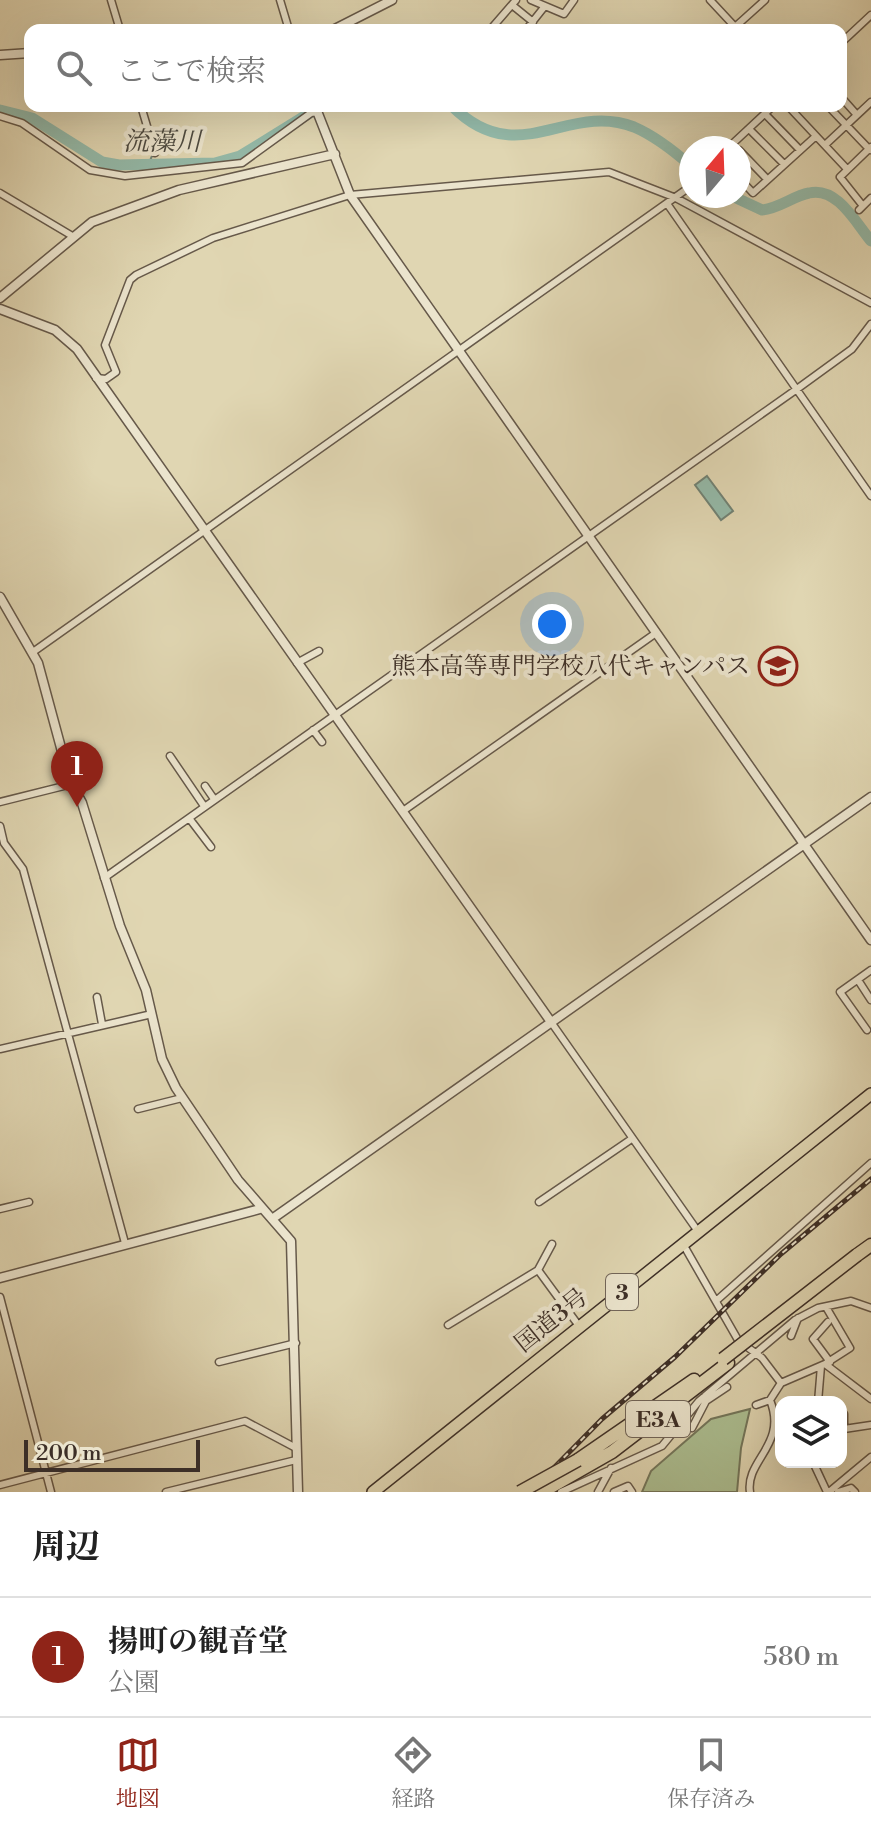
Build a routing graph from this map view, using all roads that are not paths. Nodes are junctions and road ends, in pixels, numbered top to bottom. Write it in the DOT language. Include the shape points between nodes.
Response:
graph roads {
  1 [pos="111,0"];
  2 [pos="280,0"];
  3 [pos="392,0"];
  4 [pos="531,0"];
  5 [pos="574,0"];
  6 [pos="710,0"];
  7 [pos="765,0"];
  8 [pos="514,2"];
  9 [pos="545,6"];
  10 [pos="871,15"];
  11 [pos="533,22"];
  12 [pos="118,24"];
  13 [pos="287,24"];
  14 [pos="345,24"];
  15 [pos="495,24"];
  16 [pos="733,24"];
  17 [pos="741,24"];
  18 [pos="847,37"];
  19 [pos="24,53"];
  20 [pos="0,55"];
  21 [pos="871,102"];
  22 [pos="847,104"];
  23 [pos="143,112"];
  24 [pos="314,112"];
  25 [pos="318,112"];
  26 [pos="794,112"];
  27 [pos="834,112"];
  28 [pos="765,114"];
  29 [pos="857,115"];
  30 [pos="0,116"];
  31 [pos="846,125"];
  32 [pos="749,129"];
  33 [pos="743,136"];
  34 [pos="816,136"];
  35 [pos="825,145"];
  36 [pos="870,149"];
  37 [pos="800,150"];
  38 [pos="155,153"];
  39 [pos="335,154"];
  40 [pos="751,163"];
  41 [pos="784,164"];
  42 [pos="847,169"];
  43 [pos="767,179"];
  44 [pos="751,191"];
  45 [pos="0,193"];
  46 [pos="350,195"];
  47 [pos="679,196"];
  48 [pos="676,198"];
  49 [pos="871,198"];
  50 [pos="668,205"];
  51 [pos="74,237"];
  52 [pos="0,298"];
  53 [pos="871,303"];
  54 [pos="0,309"];
  55 [pos="871,324"];
  56 [pos="459,351"];
  57 [pos="96,378"];
  58 [pos="797,389"];
  59 [pos="868,484"];
  60 [pos="871,496"];
  61 [pos="202,530"];
  62 [pos="588,536"];
  63 [pos="0,597"];
  64 [pos="656,633"];
  65 [pos="319,651"];
  66 [pos="33,652"];
  67 [pos="297,663"];
  68 [pos="334,715"];
  69 [pos="313,730"];
  70 [pos="322,742"];
  71 [pos="170,756"];
  72 [pos="72,784"];
  73 [pos="205,786"];
  74 [pos="871,797"];
  75 [pos="214,799"];
  76 [pos="0,802"];
  77 [pos="204,806"];
  78 [pos="403,811"];
  79 [pos="189,818"];
  80 [pos="0,826"];
  81 [pos="805,844"];
  82 [pos="211,847"];
  83 [pos="104,878"];
  84 [pos="871,940"];
  85 [pos="871,970"];
  86 [pos="858,980"];
  87 [pos="97,997"];
  88 [pos="871,1000"];
  89 [pos="152,1014"];
  90 [pos="551,1022"];
  91 [pos="102,1024"];
  92 [pos="70,1030"];
  93 [pos="867,1030"];
  94 [pos="0,1049"];
  95 [pos="871,1094"];
  96 [pos="182,1098"];
  97 [pos="138,1109"];
  98 [pos="630,1140"];
  99 [pos="871,1163"];
  100 [pos="29,1202"];
  101 [pos="539,1202"];
  102 [pos="0,1209"];
  103 [pos="260,1209"];
  104 [pos="272,1219"];
  105 [pos="697,1230"];
  106 [pos="125,1243"];
  107 [pos="683,1243"];
  108 [pos="552,1244"];
  109 [pos="871,1248"];
  110 [pos="538,1270"];
  111 [pos="0,1278"];
  112 [pos="0,1297"];
  113 [pos="716,1301"];
  114 [pos="826,1307"];
  115 [pos="871,1308"];
  116 [pos="798,1318"];
  117 [pos="828,1322"];
  118 [pos="448,1325"];
  119 [pos="579,1326"];
  120 [pos="791,1336"];
  121 [pos="296,1343"];
  122 [pos="756,1351"];
  123 [pos="219,1362"];
  124 [pos="825,1364"];
  125 [pos="795,1370"];
  126 [pos="795,1378"];
  127 [pos="781,1383"];
  128 [pos="727,1387"];
  129 [pos="819,1396"];
  130 [pos="705,1398"];
  131 [pos="871,1399"];
  132 [pos="770,1400"];
  133 [pos="756,1405"];
  134 [pos="871,1425"];
  135 [pos="692,1428"];
  136 [pos="847,1429"];
  137 [pos="775,1434"];
  138 [pos="772,1435"];
  139 [pos="296,1448"];
  140 [pos="871,1457"];
  141 [pos="296,1460"];
  142 [pos="581,1464"];
  143 [pos="611,1468"];
  144 [pos="816,1468"];
  145 [pos="44,1470"];
  146 [pos="0,1485"];
  147 [pos="51,1492"];
  148 [pos="166,1492"];
  149 [pos="298,1492"];
  150 [pos="373,1492"];
  151 [pos="520,1492"];
  152 [pos="542,1492"];
  153 [pos="561,1492"];
  154 [pos="598,1492"];
  155 [pos="614,1492"];
  156 [pos="632,1492"];
  157 [pos="750,1492"];
  158 [pos="828,1492"];
  159 [pos="838,1492"];
  160 [pos="855,1492"];
  1 -- 12 [label="street"];
  2 -- 13 [label="street"];
  3 -- 14 [label="street"];
  4 -- 9 [label="street"];
  5 -- 9 [label="street" via="565,14"];
  6 -- 16 [label="street"];
  7 -- 17 [label="street"];
  8 -- 11 [label="street"];
  8 -- 15 [label="street"];
  9 -- 11 [label="street"];
  10 -- 18 [label="street"];
  19 -- 20 [label="street"];
  21 -- 29 [label="street"];
  22 -- 29 [label="street"];
  23 -- 38 [label="street"];
  24 -- 30 [label="street" via="242,163 125,176 90,170 22,123"];
  25 -- 39 [label="street"];
  26 -- 34 [label="street"];
  27 -- 31 [label="street"];
  28 -- 32 [label="street"];
  28 -- 37 [label="street"];
  29 -- 31 [label="street"];
  31 -- 35 [label="street"];
  31 -- 36 [label="street"];
  32 -- 33 [label="street"];
  32 -- 41 [label="street"];
  34 -- 35 [label="street"];
  34 -- 37 [label="street"];
  35 -- 42 [label="street"];
  36 -- 42 [label="street"];
  37 -- 41 [label="street"];
  39 -- 46 [label="street"];
  39 -- 51 [label="street" via="179,190 90,224"];
  40 -- 43 [label="street"];
  41 -- 43 [label="street"];
  42 -- 49 [label="street" via="840,180 861,208"];
  43 -- 44 [label="street"];
  45 -- 51 [label="street"];
  46 -- 48 [label="street" via="597,171"];
  46 -- 56 [label="street"];
  46 -- 57 [label="street" via="213,238 136,275 105,345 116,372"];
  47 -- 48 [label="street"];
  48 -- 50 [label="street"];
  48 -- 53 [label="street"];
  50 -- 56 [label="street"];
  50 -- 58 [label="street"];
  51 -- 52 [label="street"];
  54 -- 57 [label="street" via="66,337"];
  55 -- 58 [label="street" via="852,349"];
  56 -- 61 [label="street"];
  56 -- 62 [label="street"];
  57 -- 61 [label="street"];
  58 -- 59 [label="street"];
  58 -- 62 [label="street"];
  59 -- 60 [label="street"];
  61 -- 66 [label="street"];
  61 -- 67 [label="street"];
  62 -- 64 [label="street"];
  62 -- 68 [label="street"];
  63 -- 66 [label="street"];
  64 -- 78 [label="street"];
  64 -- 81 [label="street"];
  65 -- 67 [label="street"];
  66 -- 72 [label="street"];
  67 -- 68 [label="street"];
  68 -- 69 [label="street"];
  68 -- 78 [label="street"];
  69 -- 70 [label="street"];
  69 -- 75 [label="street"];
  71 -- 77 [label="street"];
  72 -- 76 [label="street"];
  72 -- 83 [label="street"];
  73 -- 75 [label="street"];
  74 -- 81 [label="street"];
  75 -- 77 [label="street"];
  77 -- 79 [label="street"];
  78 -- 90 [label="street"];
  79 -- 82 [label="street"];
  79 -- 83 [label="street"];
  80 -- 92 [label="street" via="4,843 23,869"];
  81 -- 84 [label="street"];
  81 -- 90 [label="street"];
  83 -- 89 [label="street"];
  85 -- 86 [label="street"];
  86 -- 88 [label="street"];
  86 -- 93 [label="street" via="840,992"];
  87 -- 91 [label="street"];
  89 -- 91 [label="street"];
  89 -- 96 [label="street" via="162,1059"];
  90 -- 98 [label="street"];
  90 -- 104 [label="street"];
  91 -- 92 [label="street"];
  92 -- 94 [label="street"];
  92 -- 106 [label="street"];
  95 -- 105 [label="highway, 国道3号 / 3"];
  96 -- 97 [label="street"];
  96 -- 103 [label="street"];
  98 -- 101 [label="street"];
  98 -- 105 [label="street"];
  99 -- 113 [label="street"];
  100 -- 102 [label="street"];
  103 -- 104 [label="street"];
  103 -- 106 [label="street"];
  104 -- 121 [label="street" via="293,1249"];
  105 -- 107 [label="highway, 国道3号 / 3"];
  106 -- 111 [label="street"];
  107 -- 113 [label="street"];
  107 -- 119 [label="highway, 国道3号 / 3"];
  108 -- 110 [label="street"];
  109 -- 142 [label="highway, E3A, bridge" via="726,1361"];
  110 -- 118 [label="street"];
  110 -- 119 [label="street"];
  112 -- 145 [label="street"];
  113 -- 122 [label="street" via="738,1340"];
  114 -- 115 [label="street" via="851,1301"];
  114 -- 116 [label="street"];
  114 -- 124 [label="street" via="850,1348"];
  116 -- 120 [label="street"];
  116 -- 122 [label="street"];
  117 -- 124 [label="street" via="813,1339 824,1348"];
  119 -- 150 [label="highway, 国道3号 / 3"];
  121 -- 123 [label="street"];
  121 -- 139 [label="street"];
  122 -- 127 [label="street"];
  122 -- 130 [label="street"];
  124 -- 126 [label="street"];
  124 -- 129 [label="street"];
  124 -- 131 [label="street"];
  125 -- 126 [label="street"];
  126 -- 127 [label="street"];
  127 -- 132 [label="street"];
  128 -- 130 [label="street"];
  130 -- 135 [label="street"];
  130 -- 143 [label="street" via="662,1446"];
  132 -- 133 [label="street"];
  132 -- 138 [label="street" via="776,1414"];
  134 -- 136 [label="street"];
  137 -- 138 [label="street"];
  138 -- 157 [label="street" via="755,1467"];
  139 -- 141 [label="street"];
  139 -- 145 [label="street" via="245,1421"];
  140 -- 158 [label="street"];
  141 -- 148 [label="street"];
  141 -- 149 [label="street"];
  142 -- 151 [label="highway, E3A, bridge"];
  142 -- 152 [label="highway, E3A"];
  143 -- 153 [label="street"];
  143 -- 154 [label="street"];
  144 -- 158 [label="street"];
  145 -- 146 [label="street"];
  145 -- 147 [label="street"];
  155 -- 156 [label="street" via="628,1486"];
  159 -- 160 [label="street"];
}
